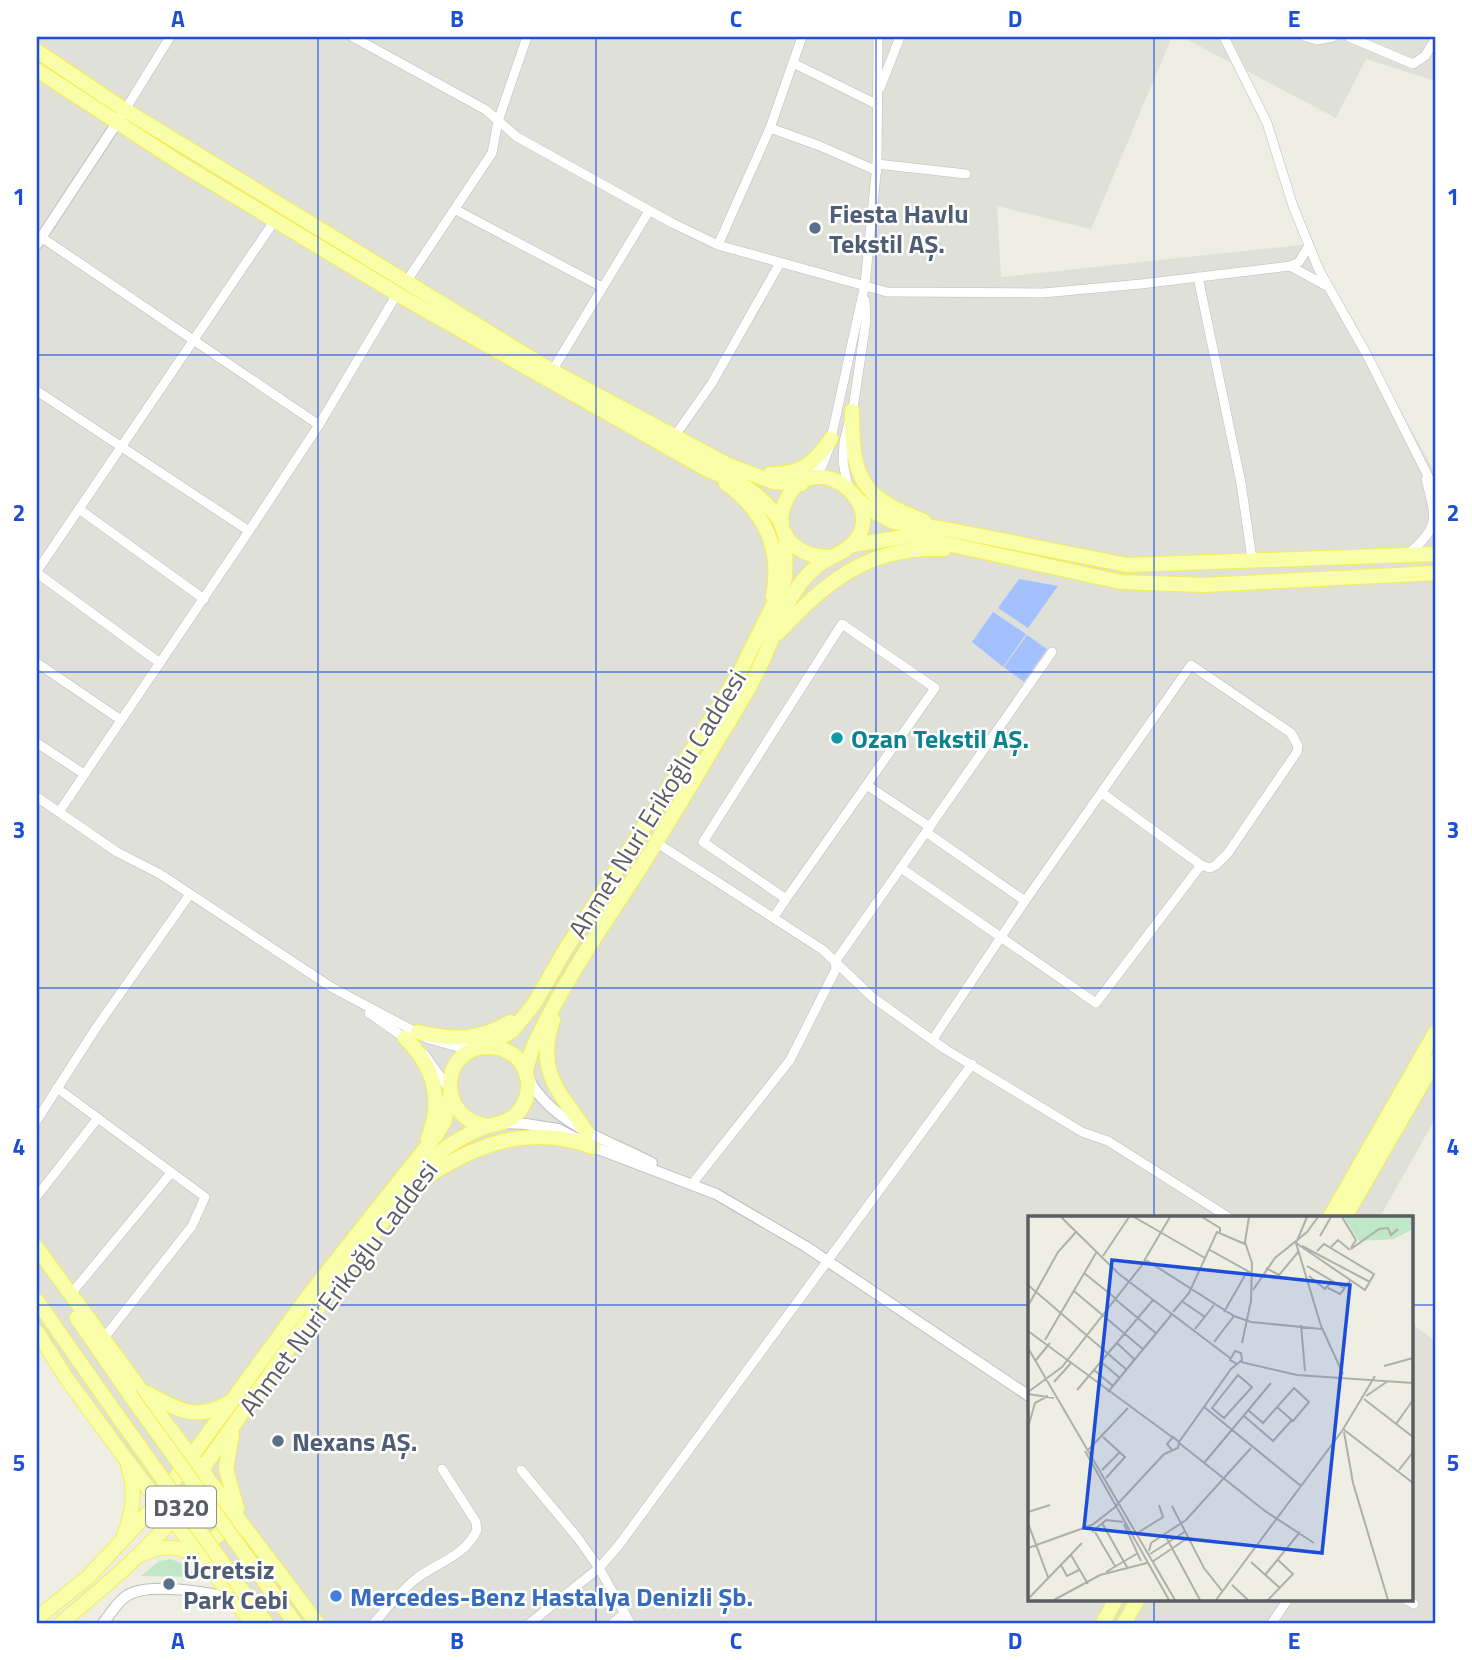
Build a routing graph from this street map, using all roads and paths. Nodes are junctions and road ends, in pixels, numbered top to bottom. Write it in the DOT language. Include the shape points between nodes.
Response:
graph roads {
  1 [pos="170,37"];
  2 [pos="353,37"];
  3 [pos="527,37"];
  4 [pos="802,37"];
  5 [pos="878,37"];
  6 [pos="900,37"];
  7 [pos="1224,37"];
  8 [pos="1306,37"];
  9 [pos="1333,37"];
  10 [pos="1349,37"];
  11 [pos="1435,40"];
  12 [pos="37,51"];
  13 [pos="793,63"];
  14 [pos="37,70"];
  15 [pos="878,93"];
  16 [pos="878,105"];
  17 [pos="121,116"];
  18 [pos="498,121"];
  19 [pos="770,128"];
  20 [pos="877,167"];
  21 [pos="966,174"];
  22 [pos="456,210"];
  23 [pos="649,211"];
  24 [pos="275,220"];
  25 [pos="39,236"];
  26 [pos="718,245"];
  27 [pos="1308,247"];
  28 [pos="780,264"];
  29 [pos="1290,266"];
  30 [pos="1198,277"];
  31 [pos="865,284"];
  32 [pos="602,287"];
  33 [pos="1328,287"];
  34 [pos="402,288"];
  35 [pos="194,339"];
  36 [pos="552,371"];
  37 [pos="37,391"];
  38 [pos="852,411"];
  39 [pos="319,425"];
  40 [pos="674,437"];
  41 [pos="831,439"];
  42 [pos="121,447"];
  43 [pos="1423,467"];
  44 [pos="708,470"];
  45 [pos="747,472"];
  46 [pos="806,482"];
  47 [pos="848,487"];
  48 [pos="1435,489"];
  49 [pos="858,500"];
  50 [pos="79,509"];
  51 [pos="784,529"];
  52 [pos="945,529"];
  53 [pos="249,531"];
  54 [pos="852,545"];
  55 [pos="971,550"];
  56 [pos="1435,554"];
  57 [pos="1407,555"];
  58 [pos="830,557"];
  59 [pos="1252,559"];
  60 [pos="37,572"];
  61 [pos="1435,573"];
  62 [pos="204,599"];
  63 [pos="769,614"];
  64 [pos="775,636"];
  65 [pos="1052,652"];
  66 [pos="37,663"];
  67 [pos="160,663"];
  68 [pos="121,720"];
  69 [pos="37,743"];
  70 [pos="84,774"];
  71 [pos="868,786"];
  72 [pos="1101,793"];
  73 [pos="37,797"];
  74 [pos="59,812"];
  75 [pos="928,829"];
  76 [pos="657,843"];
  77 [pos="1201,865"];
  78 [pos="901,868"];
  79 [pos="190,894"];
  80 [pos="786,899"];
  81 [pos="1025,901"];
  82 [pos="773,918"];
  83 [pos="1002,938"];
  84 [pos="835,962"];
  85 [pos="566,983"];
  86 [pos="352,998"];
  87 [pos="534,1004"];
  88 [pos="1435,1033"];
  89 [pos="411,1035"];
  90 [pos="933,1039"];
  91 [pos="480,1047"];
  92 [pos="1435,1061"];
  93 [pos="972,1064"];
  94 [pos="527,1074"];
  95 [pos="57,1088"];
  96 [pos="450,1093"];
  97 [pos="98,1118"];
  98 [pos="37,1120"];
  99 [pos="496,1124"];
  100 [pos="587,1132"];
  101 [pos="593,1147"];
  102 [pos="420,1156"];
  103 [pos="171,1173"];
  104 [pos="692,1184"];
  105 [pos="411,1188"];
  106 [pos="37,1196"];
  107 [pos="1226,1216"];
  108 [pos="1331,1216"];
  109 [pos="1346,1216"];
  110 [pos="37,1248"];
  111 [pos="828,1261"];
  112 [pos="37,1262"];
  113 [pos="70,1295"];
  114 [pos="37,1301"];
  115 [pos="37,1332"];
  116 [pos="104,1338"];
  117 [pos="135,1392"];
  118 [pos="1028,1395"];
  119 [pos="235,1398"];
  120 [pos="234,1426"];
  121 [pos="173,1431"];
  122 [pos="192,1457"];
  123 [pos="125,1458"];
  124 [pos="442,1469"];
  125 [pos="202,1470"];
  126 [pos="521,1470"];
  127 [pos="158,1502"];
  128 [pos="172,1520"];
  129 [pos="241,1520"];
  130 [pos="253,1536"];
  131 [pos="120,1543"];
  132 [pos="197,1554"];
  133 [pos="136,1558"];
  134 [pos="209,1567"];
  135 [pos="598,1568"];
  136 [pos="1115,1600"];
  137 [pos="1137,1600"];
  138 [pos="1287,1600"];
  139 [pos="243,1610"];
  140 [pos="624,1614"];
  141 [pos="37,1618"];
  142 [pos="106,1622"];
  143 [pos="61,1623"];
  144 [pos="252,1623"];
  145 [pos="266,1623"];
  146 [pos="295,1623"];
  147 [pos="317,1623"];
  148 [pos="374,1623"];
  149 [pos="530,1623"];
  150 [pos="613,1623"];
  151 [pos="630,1623"];
  152 [pos="1103,1623"];
  153 [pos="1124,1623"];
  154 [pos="1272,1623"];
  1 -- 17 [label="street"];
  2 -- 18 [label="street" via="486,110"];
  3 -- 18 [label="street"];
  4 -- 13 [label="street"];
  5 -- 15 [label="street"];
  6 -- 15 [label="street"];
  7 -- 27 [label="street" via="1267,123"];
  8 -- 9 [label="street"];
  10 -- 11 [label="street" via="1413,64"];
  12 -- 17 [label="main road"];
  13 -- 16 [label="street"];
  13 -- 19 [label="street"];
  14 -- 17 [label="main road"];
  15 -- 16 [label="street"];
  16 -- 20 [label="street"];
  17 -- 24 [label="main road"];
  17 -- 25 [label="street"];
  17 -- 34 [label="main road"];
  18 -- 22 [label="street" via="492,153"];
  18 -- 23 [label="street"];
  19 -- 20 [label="street"];
  19 -- 26 [label="street"];
  20 -- 21 [label="street"];
  20 -- 31 [label="street"];
  22 -- 32 [label="street"];
  22 -- 34 [label="street"];
  23 -- 26 [label="street"];
  23 -- 32 [label="street"];
  24 -- 34 [label="main road"];
  24 -- 35 [label="street"];
  25 -- 35 [label="street"];
  26 -- 28 [label="street"];
  27 -- 29 [label="street" via="1299,262"];
  27 -- 33 [label="street"];
  28 -- 31 [label="street"];
  28 -- 40 [label="street" via="712,383"];
  29 -- 30 [label="street"];
  29 -- 33 [label="street"];
  30 -- 31 [label="street" via="1043,293 887,292"];
  30 -- 59 [label="street"];
  31 -- 38 [label="street" via="866,321"];
  31 -- 41 [label="street"];
  32 -- 36 [label="street"];
  33 -- 43 [label="street"];
  34 -- 36 [label="main road"];
  34 -- 39 [label="street"];
  34 -- 44 [label="main road" via="548,381"];
  35 -- 39 [label="street"];
  35 -- 42 [label="street"];
  36 -- 40 [label="main road"];
  37 -- 42 [label="street"];
  38 -- 47 [label="street" via="843,453"];
  38 -- 52 [label="main road" via="853,453 861,479 893,510"];
  39 -- 53 [label="street"];
  40 -- 45 [label="main road"];
  41 -- 45 [label="main road" via="801,470 779,475"];
  41 -- 46 [label="street" via="825,461"];
  42 -- 50 [label="street"];
  42 -- 53 [label="street"];
  43 -- 48 [label="street"];
  43 -- 57 [label="street" via="1434,523"];
  44 -- 51 [label="main road" via="748,487 763,499"];
  44 -- 63 [label="main road" via="747,499 767,531 776,567"];
  45 -- 46 [label="main road" via="773,482"];
  46 -- 47 [label="main road" via="820,477"];
  46 -- 51 [label="main road" via="787,497 782,509"];
  47 -- 49 [label="main road"];
  49 -- 52 [label="main road" via="894,522"];
  49 -- 54 [label="main road" via="863,519"];
  50 -- 60 [label="street"];
  50 -- 62 [label="street"];
  51 -- 58 [label="main road" via="793,546 804,554"];
  51 -- 63 [label="main road, Ahmet Nuri Erikoğlu Caddesi" via="785,577"];
  52 -- 59 [label="main road" via="1127,565"];
  53 -- 62 [label="street"];
  54 -- 55 [label="main road" via="911,536"];
  54 -- 58 [label="main road"];
  55 -- 61 [label="main road" via="1121,582 1203,585"];
  55 -- 64 [label="main road" via="882,556 842,574"];
  56 -- 57 [label="main road"];
  57 -- 59 [label="main road"];
  58 -- 64 [label="main road, Ahmet Nuri Erikoğlu Caddesi" via="793,594"];
  60 -- 67 [label="street"];
  62 -- 67 [label="street"];
  63 -- 87 [label="main road, Ahmet Nuri Erikoğlu Caddesi" via="734,681"];
  64 -- 76 [label="main road, Ahmet Nuri Erikoğlu Caddesi"];
  65 -- 75 [label="street"];
  66 -- 68 [label="street"];
  67 -- 68 [label="street"];
  68 -- 70 [label="street"];
  69 -- 70 [label="street"];
  70 -- 74 [label="street"];
  71 -- 75 [label="street"];
  71 -- 80 [label="street"];
  71 -- 80 [label="street" via="935,688 842,624 703,842"];
  72 -- 77 [label="street"];
  72 -- 77 [label="street" via="1191,665 1291,733 1297,751 1236,842 1216,865"];
  72 -- 81 [label="street"];
  73 -- 74 [label="street"];
  74 -- 79 [label="street"];
  75 -- 78 [label="street"];
  75 -- 81 [label="street"];
  76 -- 82 [label="street"];
  76 -- 85 [label="main road, Ahmet Nuri Erikoğlu Caddesi"];
  77 -- 83 [label="street" via="1096,1003"];
  78 -- 83 [label="street"];
  78 -- 84 [label="street"];
  79 -- 86 [label="street"];
  79 -- 95 [label="street"];
  80 -- 82 [label="street"];
  81 -- 83 [label="street"];
  82 -- 84 [label="street"];
  83 -- 90 [label="street"];
  84 -- 90 [label="street" via="872,997"];
  84 -- 104 [label="street" via="836,970 790,1060"];
  85 -- 94 [label="main road, Ahmet Nuri Erikoğlu Caddesi" via="534,1044"];
  85 -- 100 [label="main road" via="550,1028 547,1065 556,1090"];
  86 -- 89 [label="street"];
  86 -- 89 [label="street"];
  87 -- 89 [label="main road" via="498,1029 479,1036"];
  87 -- 91 [label="main road, Ahmet Nuri Erikoğlu Caddesi" via="512,1031"];
  88 -- 108 [label="main road"];
  89 -- 91 [label="street" via="442,1044"];
  89 -- 96 [label="street"];
  89 -- 102 [label="main road" via="428,1066 435,1106"];
  90 -- 93 [label="street"];
  91 -- 94 [label="main road" via="509,1052"];
  91 -- 96 [label="main road" via="467,1053 453,1069"];
  92 -- 109 [label="main road"];
  93 -- 107 [label="street" via="1082,1132 1108,1140"];
  93 -- 111 [label="street"];
  94 -- 99 [label="main road" via="521,1110"];
  94 -- 100 [label="street" via="550,1108"];
  95 -- 97 [label="street"];
  95 -- 98 [label="street"];
  96 -- 99 [label="main road" via="465,1118 481,1125"];
  96 -- 102 [label="main road, Ahmet Nuri Erikoğlu Caddesi" via="444,1122"];
  97 -- 103 [label="street"];
  97 -- 106 [label="street"];
  99 -- 101 [label="street" via="558,1129"];
  99 -- 105 [label="main road, Ahmet Nuri Erikoğlu Caddesi" via="447,1147"];
  100 -- 104 [label="street"];
  101 -- 104 [label="street"];
  101 -- 105 [label="main road" via="552,1138 494,1142 461,1156"];
  102 -- 119 [label="main road, Ahmet Nuri Erikoğlu Caddesi" via="313,1290"];
  103 -- 113 [label="street"];
  103 -- 116 [label="street" via="205,1197 192,1226"];
  104 -- 111 [label="street"];
  105 -- 120 [label="main road, Ahmet Nuri Erikoğlu Caddesi"];
  110 -- 113 [label="main road"];
  111 -- 118 [label="street"];
  111 -- 135 [label="street"];
  112 -- 117 [label="main road"];
  113 -- 116 [label="main road"];
  114 -- 139 [label="main road, D320, bridge"];
  115 -- 123 [label="main road"];
  116 -- 117 [label="main road"];
  117 -- 119 [label="main road" via="190,1413 215,1410"];
  117 -- 121 [label="main road"];
  117 -- 146 [label="main road, D320, bridge"];
  119 -- 122 [label="main road, Ahmet Nuri Erikoğlu Caddesi"];
  120 -- 125 [label="main road, Ahmet Nuri Erikoğlu Caddesi"];
  120 -- 129 [label="main road" via="226,1468"];
  121 -- 122 [label="main road"];
  121 -- 123 [label="main road" via="173,1460 167,1469 146,1474 136,1471"];
  122 -- 125 [label="main road"];
  122 -- 127 [label="main road, Ahmet Nuri Erikoğlu Caddesi"];
  123 -- 127 [label="main road"];
  123 -- 131 [label="main road" via="133,1504"];
  124 -- 148 [label="street" via="477,1530 463,1551 410,1584"];
  125 -- 128 [label="main road, Ahmet Nuri Erikoğlu Caddesi"];
  125 -- 129 [label="main road"];
  126 -- 135 [label="street"];
  127 -- 128 [label="main road"];
  127 -- 131 [label="main road, Ahmet Nuri Erikoğlu Caddesi"];
  128 -- 132 [label="main road"];
  128 -- 133 [label="main road, Ahmet Nuri Erikoğlu Caddesi"];
  129 -- 130 [label="main road"];
  130 -- 134 [label="main road" via="233,1529 216,1536 208,1550"];
  130 -- 147 [label="main road"];
  131 -- 141 [label="main road, Ahmet Nuri Erikoğlu Caddesi" via="87,1578"];
  132 -- 133 [label="main road" via="164,1547"];
  132 -- 134 [label="main road"];
  133 -- 143 [label="main road, Ahmet Nuri Erikoğlu Caddesi"];
  134 -- 139 [label="main road"];
  135 -- 140 [label="street"];
  135 -- 149 [label="street"];
  136 -- 152 [label="main road"];
  137 -- 153 [label="main road"];
  138 -- 154 [label="street"];
  139 -- 142 [label="street" via="207,1592 140,1590 124,1597"];
  139 -- 144 [label="main road"];
  139 -- 145 [label="main road, D320"];
  140 -- 150 [label="street"];
  140 -- 151 [label="street"];
}
